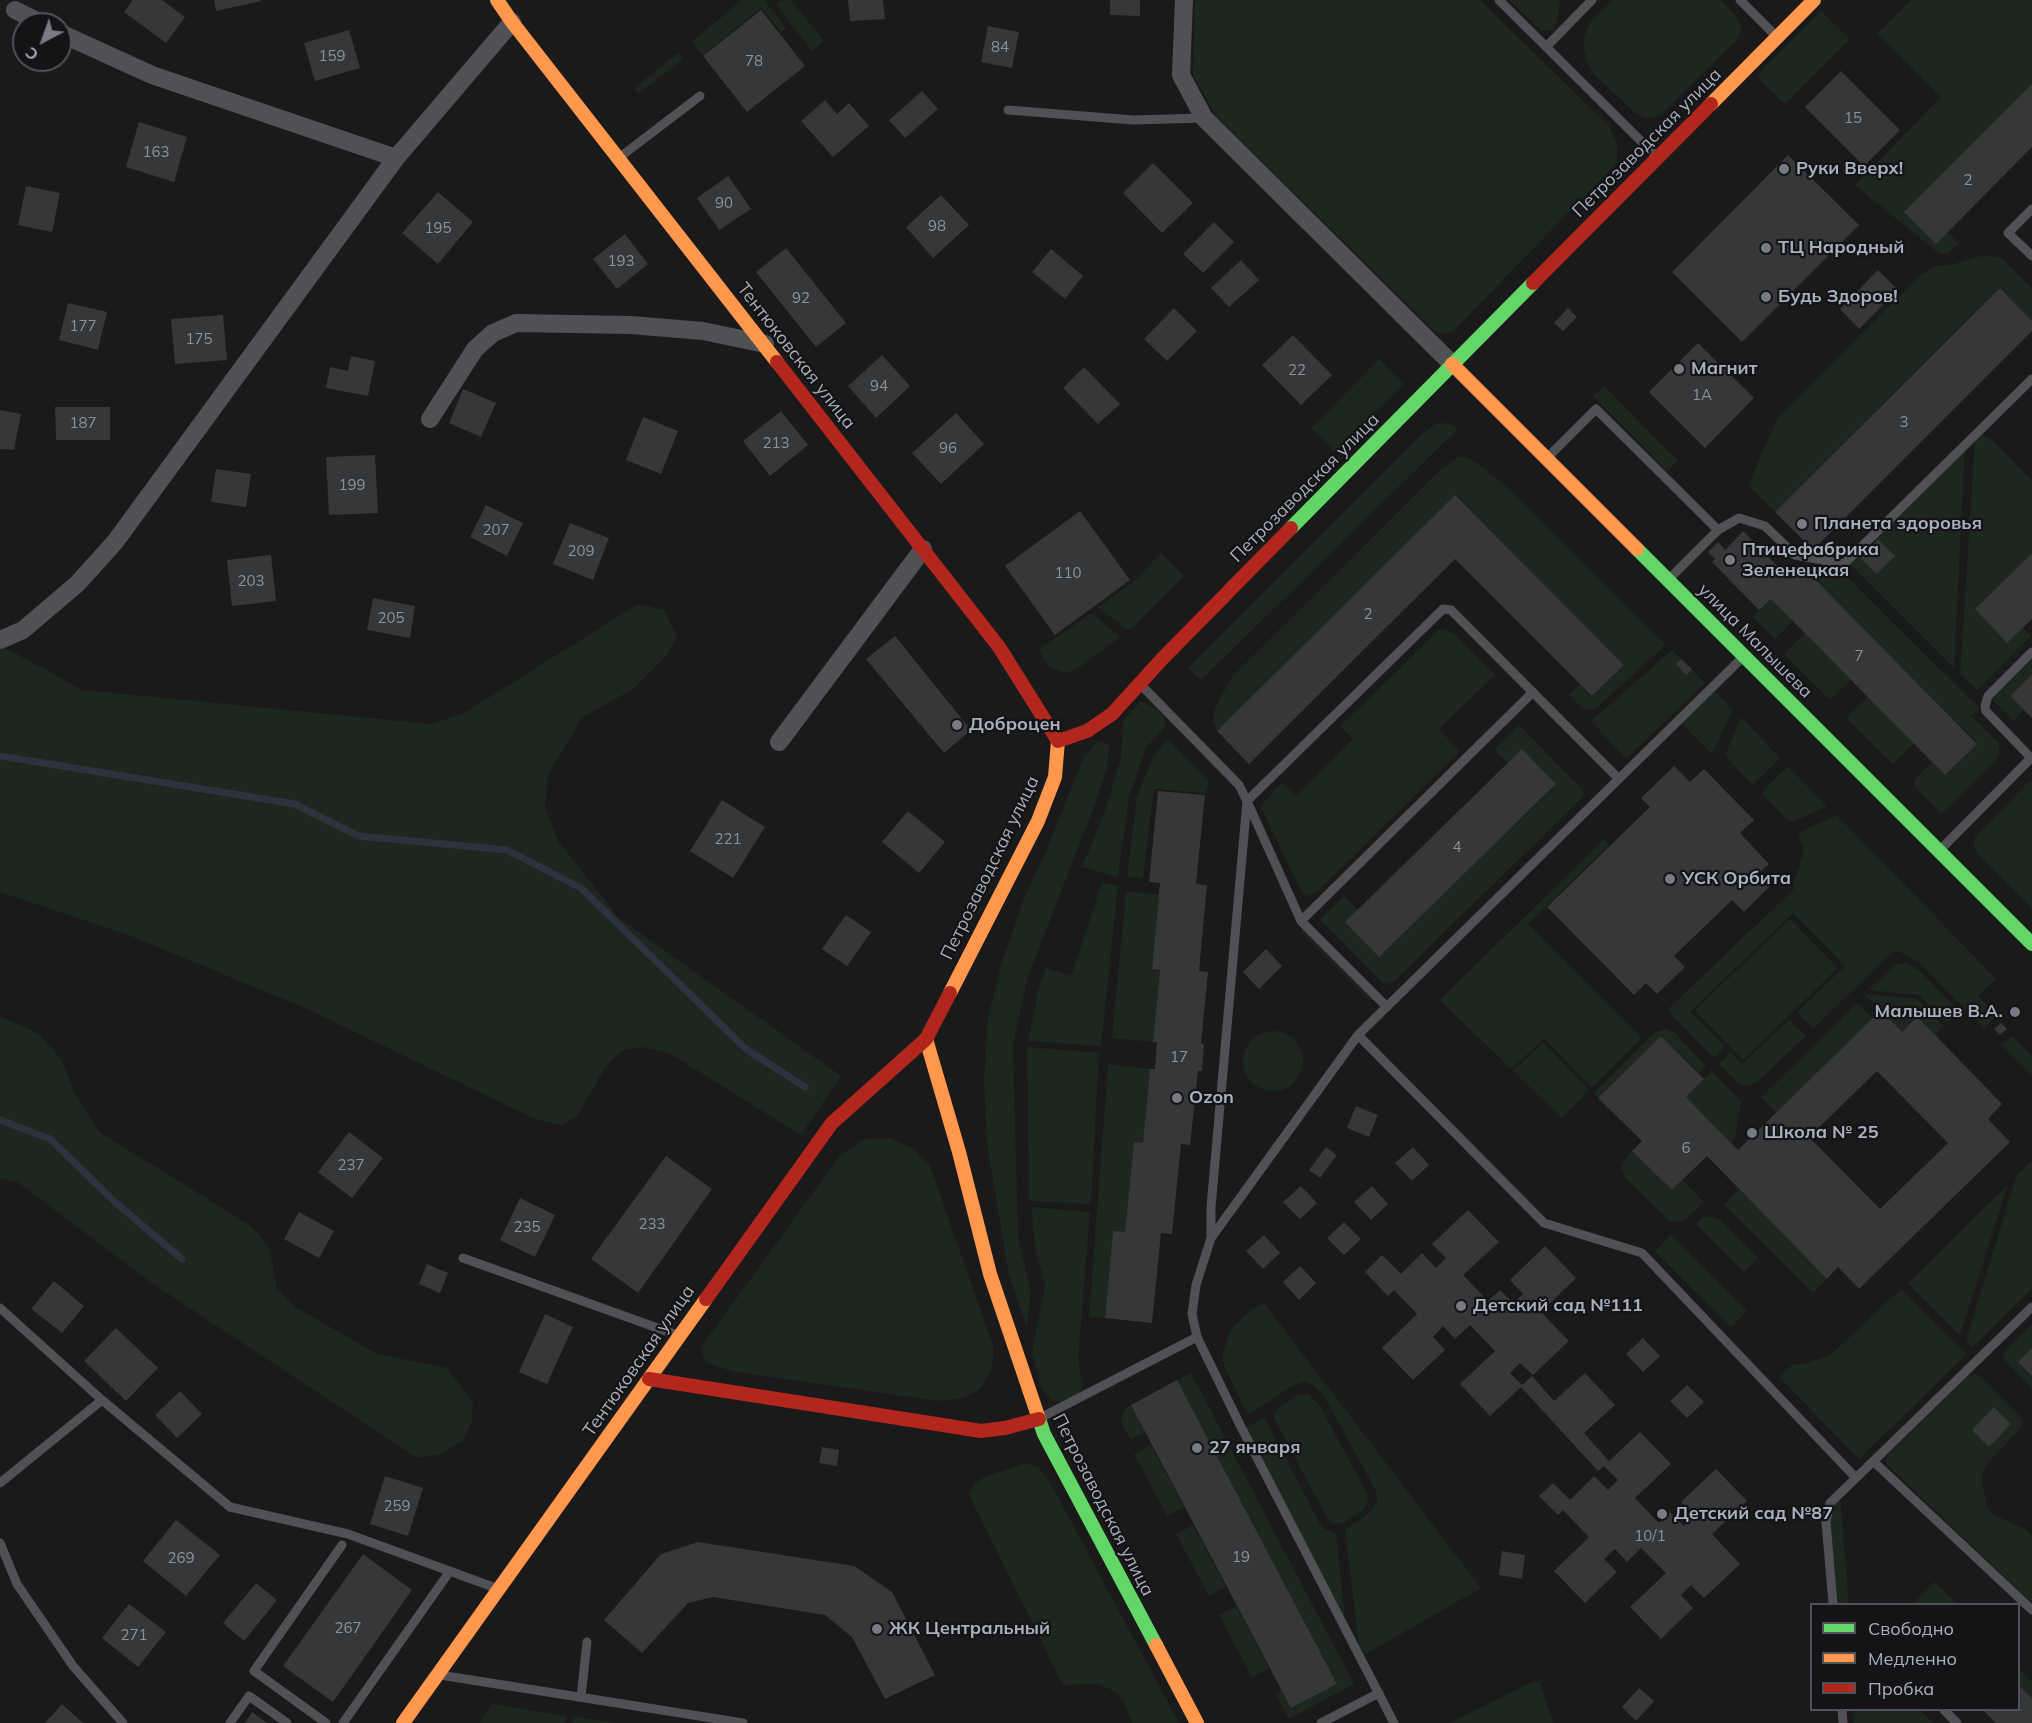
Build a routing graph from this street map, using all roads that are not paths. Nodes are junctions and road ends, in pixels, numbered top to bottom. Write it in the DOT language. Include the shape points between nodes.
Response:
graph roads {
  1 [pos="497,0"];
  2 [pos="1184,0"];
  3 [pos="1499,0"];
  4 [pos="1740,0"];
  5 [pos="1814,0"];
  6 [pos="1588,2"];
  7 [pos="15,10"];
  8 [pos="19,12"];
  9 [pos="512,22"];
  10 [pos="1777,37"];
  11 [pos="72,38"];
  12 [pos="1546,47"];
  13 [pos="700,96"];
  14 [pos="1008,110"];
  15 [pos="1204,118"];
  16 [pos="1658,157"];
  17 [pos="396,158"];
  18 [pos="618,158"];
  19 [pos="2032,209"];
  20 [pos="2032,256"];
  21 [pos="765,344"];
  22 [pos="1452,364"];
  23 [pos="2032,379"];
  24 [pos="430,419"];
  25 [pos="1546,459"];
  26 [pos="1718,530"];
  27 [pos="923,549"];
  28 [pos="1669,580"];
  29 [pos="0,640"];
  30 [pos="2032,652"];
  31 [pos="1744,655"];
  32 [pos="1140,684"];
  33 [pos="1533,692"];
  34 [pos="1058,741"];
  35 [pos="779,742"];
  36 [pos="2032,759"];
  37 [pos="1619,779"];
  38 [pos="1247,801"];
  39 [pos="1940,850"];
  40 [pos="1301,921"];
  41 [pos="2032,944"];
  42 [pos="1387,1007"];
  43 [pos="1358,1035"];
  44 [pos="926,1040"];
  45 [pos="1211,1238"];
  46 [pos="463,1258"];
  47 [pos="2032,1307"];
  48 [pos="0,1308"];
  49 [pos="679,1336"];
  50 [pos="1197,1336"];
  51 [pos="649,1379"];
  52 [pos="102,1400"];
  53 [pos="1039,1419"];
  54 [pos="1873,1461"];
  55 [pos="1856,1478"];
  56 [pos="0,1483"];
  57 [pos="0,1543"];
  58 [pos="342,1545"];
  59 [pos="450,1571"];
  60 [pos="498,1589"];
  61 [pos="1833,1603"];
  62 [pos="2032,1610"];
  63 [pos="587,1642"];
  64 [pos="436,1675"];
  65 [pos="1379,1693"];
  66 [pos="581,1697"];
  67 [pos="1945,1711"];
  68 [pos="123,1723"];
  69 [pos="230,1723"];
  70 [pos="287,1723"];
  71 [pos="326,1723"];
  72 [pos="343,1723"];
  73 [pos="403,1723"];
  74 [pos="743,1723"];
  75 [pos="1197,1723"];
  76 [pos="1321,1723"];
  77 [pos="1394,1723"];
  78 [pos="1957,1723"];
  1 -- 9 [label="street, Тентюковская улица"];
  2 -- 15 [label="street" via="1181,75"];
  3 -- 12 [label="lane"];
  4 -- 10 [label="lane"];
  5 -- 10 [label="street, Петрозаводская улица"];
  6 -- 12 [label="lane"];
  7 -- 8 [label="street"];
  9 -- 17 [label="street"];
  9 -- 18 [label="street, Тентюковская улица"];
  10 -- 16 [label="street, Петрозаводская улица"];
  11 -- 17 [label="street" via="152,75"];
  12 -- 16 [label="lane"];
  13 -- 18 [label="lane"];
  14 -- 15 [label="lane" via="1133,120"];
  15 -- 22 [label="street"];
  16 -- 22 [label="street, Петрозаводская улица"];
  17 -- 29 [label="street" via="115,542 77,584 23,630"];
  18 -- 21 [label="street, Тентюковская улица"];
  19 -- 20 [label="lane" via="2008,233"];
  21 -- 24 [label="street" via="703,331 516,323 493,333 475,349"];
  21 -- 27 [label="street, Тентюковская улица"];
  22 -- 25 [label="street, улица Малышева"];
  22 -- 32 [label="street, Петрозаводская улица"];
  23 -- 26 [label="lane" via="1844,564 1795,555 1765,526 1739,518"];
  25 -- 26 [label="lane" via="1596,409"];
  25 -- 28 [label="street, улица Малышева"];
  26 -- 28 [label="lane"];
  27 -- 34 [label="street, Тентюковская улица" via="999,647"];
  27 -- 35 [label="street"];
  28 -- 31 [label="street, улица Малышева"];
  30 -- 36 [label="lane" via="1988,696 1984,706"];
  31 -- 37 [label="lane"];
  31 -- 39 [label="street, улица Малышева"];
  32 -- 34 [label="street, Петрозаводская улица" via="1112,714 1087,731"];
  32 -- 38 [label="lane" via="1239,785"];
  33 -- 37 [label="lane"];
  33 -- 38 [label="lane" via="1451,610 1443,609"];
  33 -- 40 [label="lane"];
  34 -- 44 [label="street, Петрозаводская улица" via="1055,777 1038,821"];
  36 -- 39 [label="lane"];
  37 -- 42 [label="lane"];
  38 -- 40 [label="lane"];
  38 -- 45 [label="lane"];
  39 -- 41 [label="street, улица Малышева"];
  40 -- 42 [label="lane"];
  42 -- 43 [label="lane"];
  43 -- 45 [label="lane"];
  43 -- 55 [label="lane" via="1544,1223 1642,1253"];
  44 -- 49 [label="street, Тентюковская улица" via="832,1123"];
  44 -- 53 [label="street, Петрозаводская улица" via="990,1274"];
  45 -- 50 [label="lane" via="1196,1285 1192,1314"];
  46 -- 49 [label="lane"];
  47 -- 54 [label="lane"];
  48 -- 52 [label="lane"];
  49 -- 51 [label="street, Тентюковская улица"];
  50 -- 53 [label="lane"];
  50 -- 65 [label="lane"];
  51 -- 53 [label="street" via="981,1431"];
  51 -- 60 [label="street, Тентюковская улица"];
  52 -- 56 [label="lane"];
  52 -- 59 [label="lane" via="230,1507 348,1533"];
  53 -- 75 [label="street, Петрозаводская улица" via="1051,1449"];
  54 -- 55 [label="lane"];
  54 -- 62 [label="lane"];
  55 -- 61 [label="lane" via="1830,1503 1826,1522"];
  57 -- 68 [label="lane" via="17,1584 73,1666"];
  58 -- 71 [label="lane" via="254,1671"];
  59 -- 60 [label="lane"];
  59 -- 72 [label="lane"];
  60 -- 64 [label="street, Тентюковская улица"];
  63 -- 66 [label="lane"];
  64 -- 66 [label="lane"];
  64 -- 73 [label="street, Тентюковская улица"];
  65 -- 76 [label="lane"];
  65 -- 77 [label="lane"];
  66 -- 74 [label="lane"];
  67 -- 78 [label="lane"];
  69 -- 70 [label="lane" via="249,1696"];
}
